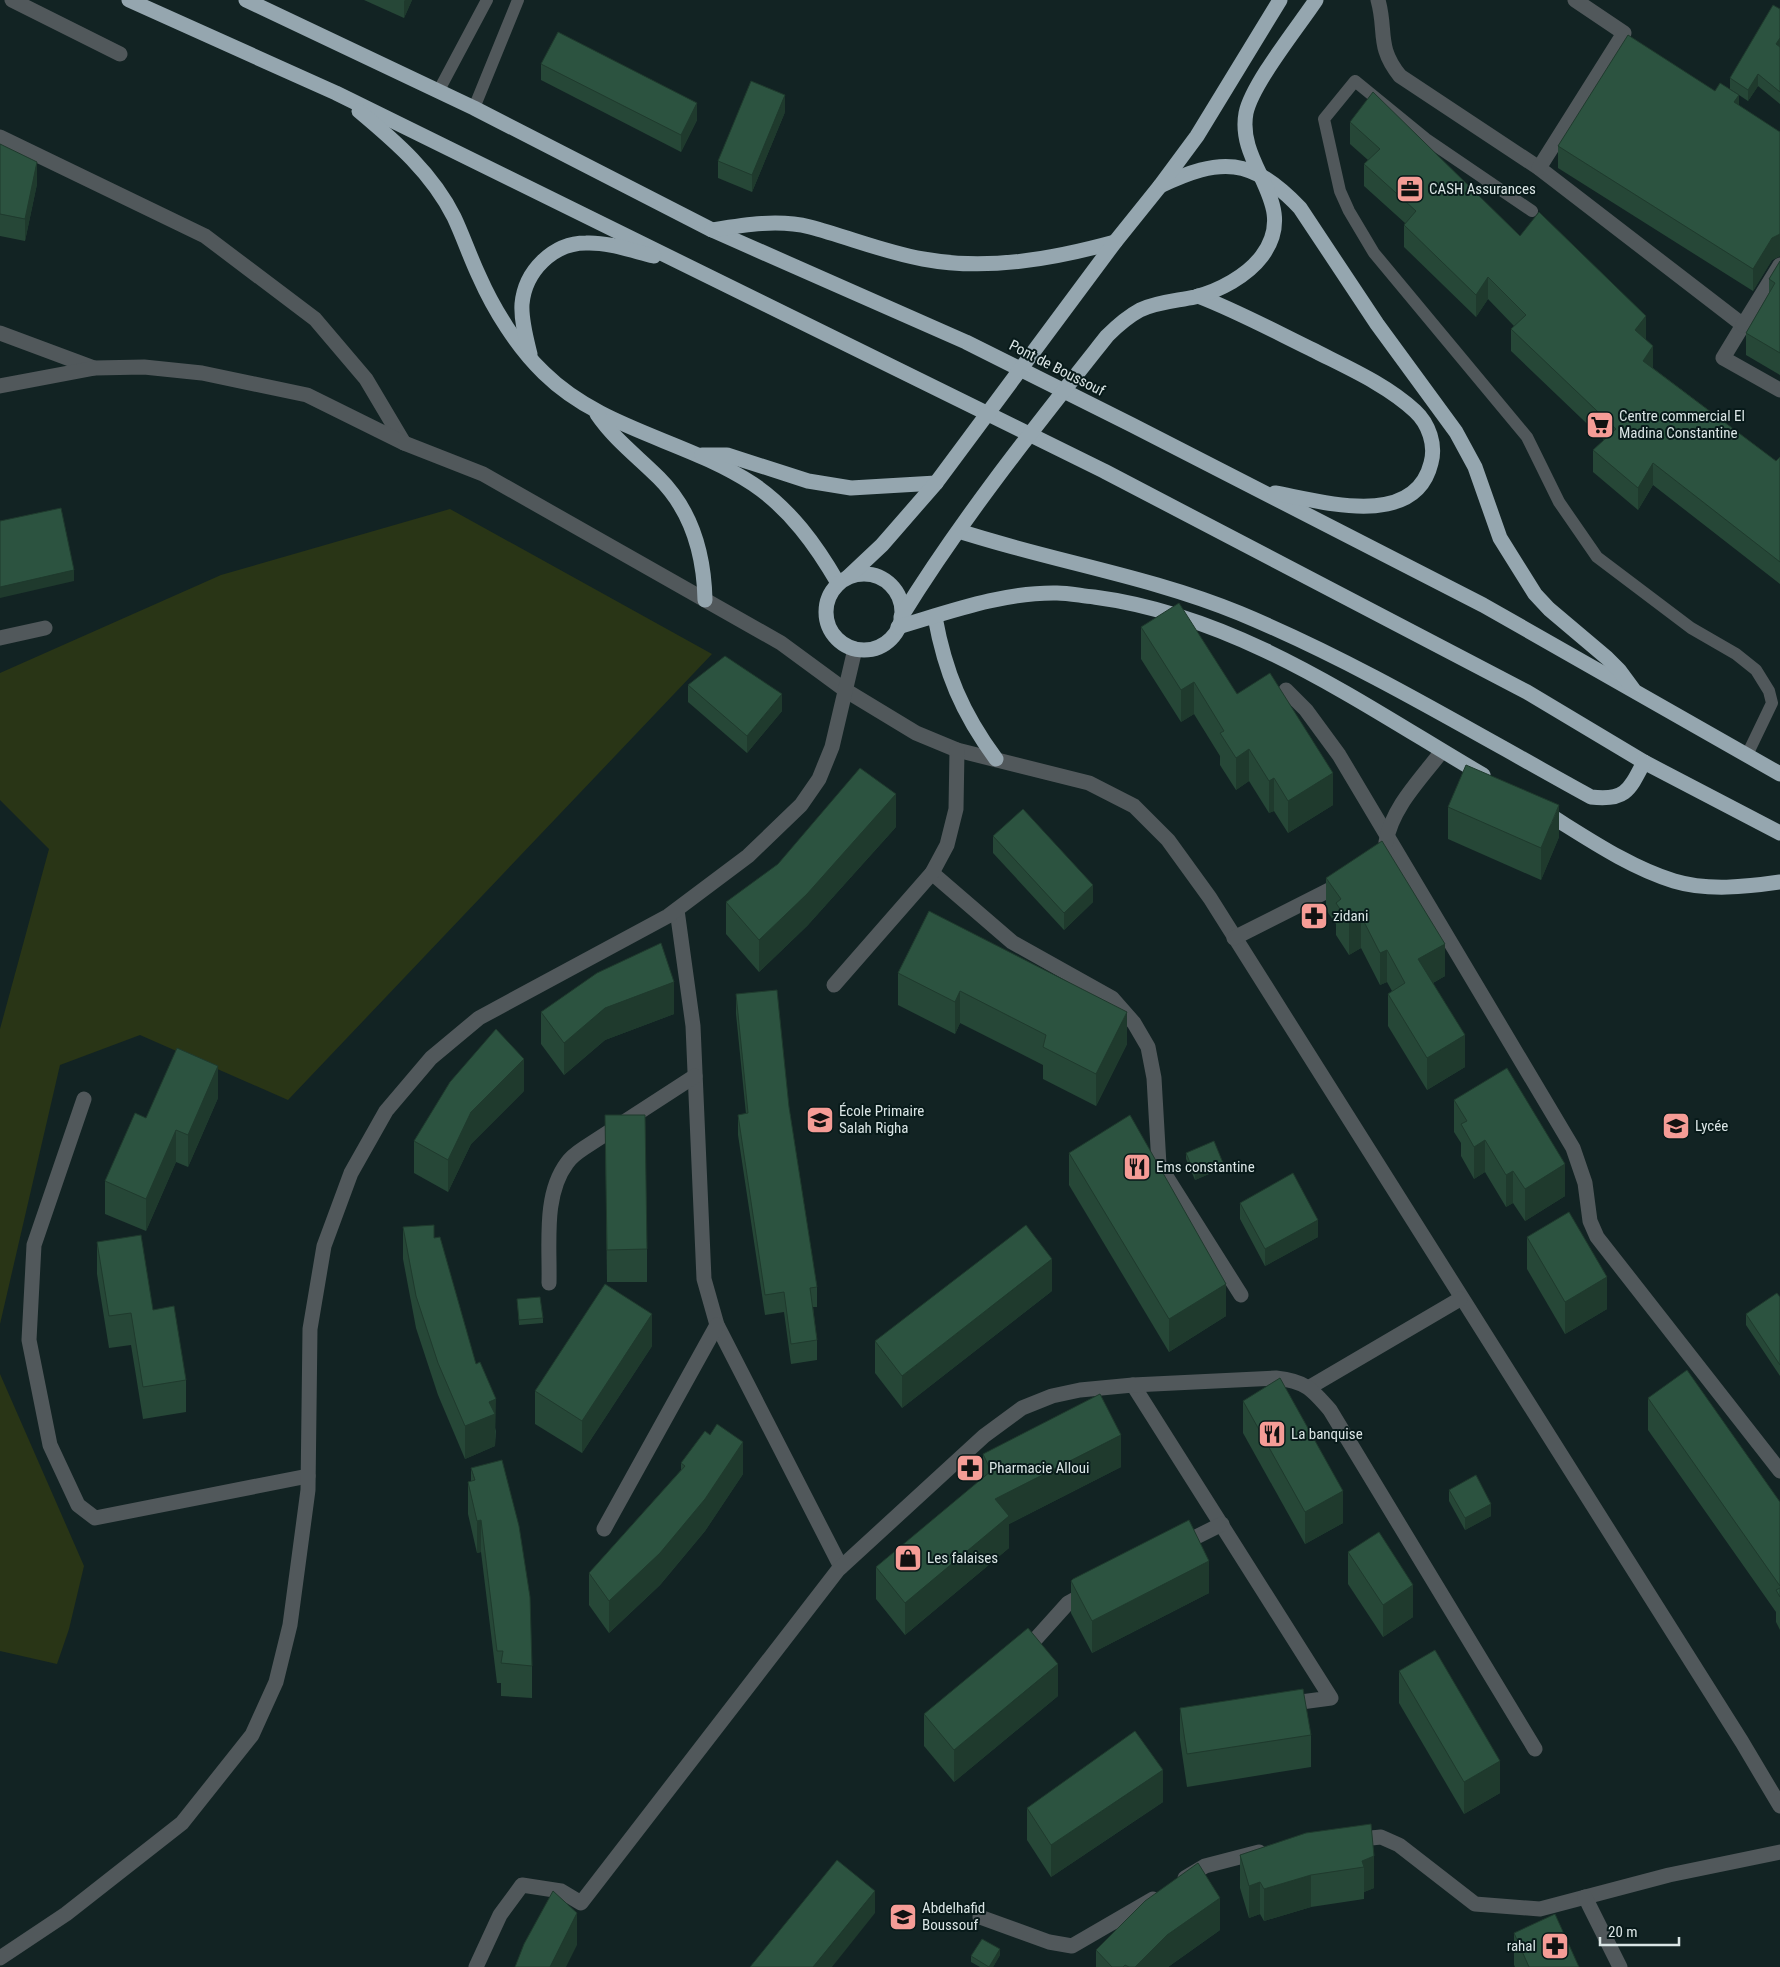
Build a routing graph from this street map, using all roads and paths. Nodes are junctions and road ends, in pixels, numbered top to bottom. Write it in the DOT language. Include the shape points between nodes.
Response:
graph roads {
  1 [pos="12,0"];
  2 [pos="129,0"];
  3 [pos="246,0"];
  4 [pos="487,0"];
  5 [pos="518,0"];
  6 [pos="1280,0"];
  7 [pos="1316,0"];
  8 [pos="1378,0"];
  9 [pos="1575,0"];
  10 [pos="1624,33"];
  11 [pos="1640,44"];
  12 [pos="120,54"];
  13 [pos="438,92"];
  14 [pos="336,93"];
  15 [pos="474,108"];
  16 [pos="0,137"];
  17 [pos="1538,168"];
  18 [pos="1259,174"];
  19 [pos="1160,186"];
  20 [pos="1532,211"];
  21 [pos="712,230"];
  22 [pos="1114,242"];
  23 [pos="681,262"];
  24 [pos="1780,265"];
  25 [pos="1198,296"];
  26 [pos="1743,325"];
  27 [pos="0,333"];
  28 [pos="530,358"];
  29 [pos="95,368"];
  30 [pos="0,386"];
  31 [pos="1780,390"];
  32 [pos="595,410"];
  33 [pos="404,442"];
  34 [pos="695,455"];
  35 [pos="936,483"];
  36 [pos="1259,491"];
  37 [pos="959,531"];
  38 [pos="843,580"];
  39 [pos="705,600"];
  40 [pos="935,617"];
  41 [pos="900,622"];
  42 [pos="45,628"];
  43 [pos="0,638"];
  44 [pos="855,649"];
  45 [pos="845,690"];
  46 [pos="1286,690"];
  47 [pos="1635,692"];
  48 [pos="957,750"];
  49 [pos="1442,751"];
  50 [pos="1747,755"];
  51 [pos="996,759"];
  52 [pos="1644,762"];
  53 [pos="1780,774"];
  54 [pos="1493,781"];
  55 [pos="1526,801"];
  56 [pos="1780,833"];
  57 [pos="1387,836"];
  58 [pos="1383,855"];
  59 [pos="932,873"];
  60 [pos="1356,877"];
  61 [pos="1780,882"];
  62 [pos="677,910"];
  63 [pos="1234,938"];
  64 [pos="834,985"];
  65 [pos="695,1076"];
  66 [pos="84,1099"];
  67 [pos="549,1283"];
  68 [pos="1241,1295"];
  69 [pos="1460,1298"];
  70 [pos="717,1325"];
  71 [pos="1133,1385"];
  72 [pos="1310,1387"];
  73 [pos="1780,1471"];
  74 [pos="308,1476"];
  75 [pos="1222,1524"];
  76 [pos="604,1529"];
  77 [pos="1170,1550"];
  78 [pos="841,1567"];
  79 [pos="1102,1585"];
  80 [pos="1023,1653"];
  81 [pos="1272,1706"];
  82 [pos="1536,1749"];
  83 [pos="1780,1806"];
  84 [pos="1335,1842"];
  85 [pos="1271,1850"];
  86 [pos="1780,1852"];
  87 [pos="1585,1897"];
  88 [pos="980,1917"];
  89 [pos="0,1958"];
  90 [pos="476,1967"];
  91 [pos="1620,1967"];
  1 -- 12 [label="street"];
  2 -- 14 [label="highway"];
  3 -- 13 [label="highway, Pont de Boussouf"];
  4 -- 13 [label="lane"];
  5 -- 15 [label="lane"];
  6 -- 19 [label="highway" via="1202,128"];
  7 -- 18 [label="highway" via="1258,86 1246,112 1246,140"];
  8 -- 17 [label="street" via="1386,55 1400,76"];
  9 -- 10 [label="street"];
  10 -- 11 [label="street"];
  10 -- 17 [label="street"];
  13 -- 15 [label="highway, Pont de Boussouf"];
  14 -- 23 [label="highway"];
  14 -- 28 [label="highway" via="395,141 437,189 453,216 494,306"];
  15 -- 21 [label="highway, Pont de Boussouf"];
  16 -- 33 [label="street" via="205,236 314,320 366,378"];
  17 -- 26 [label="street"];
  18 -- 19 [label="highway" via="1240,167 1219,166 1199,169"];
  18 -- 25 [label="highway" via="1276,216 1273,236 1248,271"];
  18 -- 47 [label="highway" via="1300,208 1377,324 1456,432 1475,467 1500,538 1535,594 1620,670"];
  19 -- 22 [label="highway"];
  20 -- 50 [label="lane" via="1426,139 1355,81 1324,119 1340,191 1374,253 1527,437 1559,502 1597,557 1691,628 1736,654 1762,679 1772,703"];
  21 -- 22 [label="highway" via="775,224 809,227 884,251 966,264 1050,257"];
  21 -- 36 [label="highway, Pont de Boussouf" via="966,342"];
  22 -- 35 [label="highway"];
  23 -- 28 [label="highway" via="586,243 567,246 549,255 526,286 522,305"];
  23 -- 52 [label="highway" via="1104,471 1527,692"];
  24 -- 26 [label="street"];
  25 -- 36 [label="highway" via="1380,386 1414,411 1430,433 1432,459 1426,477 1415,493 1392,504 1359,506"];
  25 -- 37 [label="highway" via="1159,303 1122,321 1037,423"];
  26 -- 31 [label="street" via="1723,358"];
  27 -- 29 [label="street"];
  28 -- 32 [label="highway" via="561,388"];
  29 -- 30 [label="street"];
  29 -- 33 [label="street" via="144,367 202,373 308,395"];
  32 -- 34 [label="highway"];
  32 -- 39 [label="highway" via="617,440 672,492 687,516 698,543"];
  33 -- 39 [label="street" via="483,474"];
  34 -- 35 [label="highway" via="727,456 808,481 851,488"];
  34 -- 38 [label="highway" via="726,468 779,505 802,528"];
  35 -- 38 [label="highway" via="882,545"];
  36 -- 47 [label="highway, Pont de Boussouf" via="1483,605"];
  37 -- 41 [label="highway"];
  37 -- 52 [label="highway" via="1041,556 1141,580 1237,612 1368,673 1590,797 1610,800 1628,790"];
  38 -- 41 [label="highway" via="864,574 881,578 897,594 901,605"];
  38 -- 44 [label="highway" via="827,601 827,621 837,639"];
  39 -- 45 [label="street" via="781,643"];
  40 -- 41 [label="highway"];
  40 -- 49 [label="highway" via="1010,597 1057,593 1117,600 1172,612 1248,641 1293,664"];
  40 -- 51 [label="highway" via="949,677 977,734"];
  41 -- 44 [label="highway" via="885,643 866,650"];
  42 -- 43 [label="street"];
  44 -- 45 [label="street"];
  45 -- 48 [label="street" via="916,732"];
  45 -- 62 [label="street" via="832,747 819,779 801,805 748,856"];
  46 -- 57 [label="street" via="1324,732"];
  47 -- 50 [label="highway, Pont de Boussouf"];
  48 -- 51 [label="street"];
  48 -- 59 [label="street" via="956,809 947,845"];
  49 -- 54 [label="highway"];
  49 -- 57 [label="street" via="1398,810"];
  50 -- 53 [label="highway, Pont de Boussouf"];
  51 -- 63 [label="street" via="1089,783 1134,806 1168,840"];
  52 -- 56 [label="highway"];
  55 -- 61 [label="highway" via="1637,866 1675,882 1716,887"];
  57 -- 58 [label="street"];
  57 -- 73 [label="street" via="1573,1148 1585,1183 1590,1222 1597,1237"];
  59 -- 64 [label="street"];
  59 -- 68 [label="street" via="1012,942 1112,998 1134,1022 1148,1046 1154,1078 1159,1165"];
  60 -- 63 [label="street"];
  62 -- 65 [label="street" via="693,1026"];
  62 -- 74 [label="street" via="479,1018 431,1058 386,1111 351,1173 324,1246 310,1329"];
  63 -- 69 [label="street"];
  65 -- 67 [label="street" via="568,1161 556,1180 551,1205"];
  65 -- 70 [label="street" via="704,1279"];
  66 -- 74 [label="street" via="34,1245 29,1340 50,1445 78,1505 95,1518"];
  69 -- 72 [label="street"];
  69 -- 83 [label="street"];
  70 -- 76 [label="street"];
  70 -- 78 [label="street"];
  71 -- 72 [label="street" via="1276,1378"];
  71 -- 75 [label="street"];
  71 -- 78 [label="street" via="1080,1390 1052,1396 1022,1408 984,1436"];
  72 -- 82 [label="street" via="1330,1410"];
  74 -- 89 [label="street" via="290,1625 276,1682 252,1735 182,1823 66,1914"];
  75 -- 77 [label="street"];
  75 -- 81 [label="street" via="1331,1698"];
  78 -- 90 [label="street" via="581,1903 561,1891 522,1885 500,1916"];
  79 -- 80 [label="street" via="1068,1603"];
  84 -- 87 [label="street" via="1381,1837 1399,1845 1474,1904 1540,1909"];
  85 -- 88 [label="street" via="1205,1866 1072,1946 1049,1942"];
  86 -- 87 [label="street" via="1669,1875"];
  87 -- 91 [label="street"];
}
